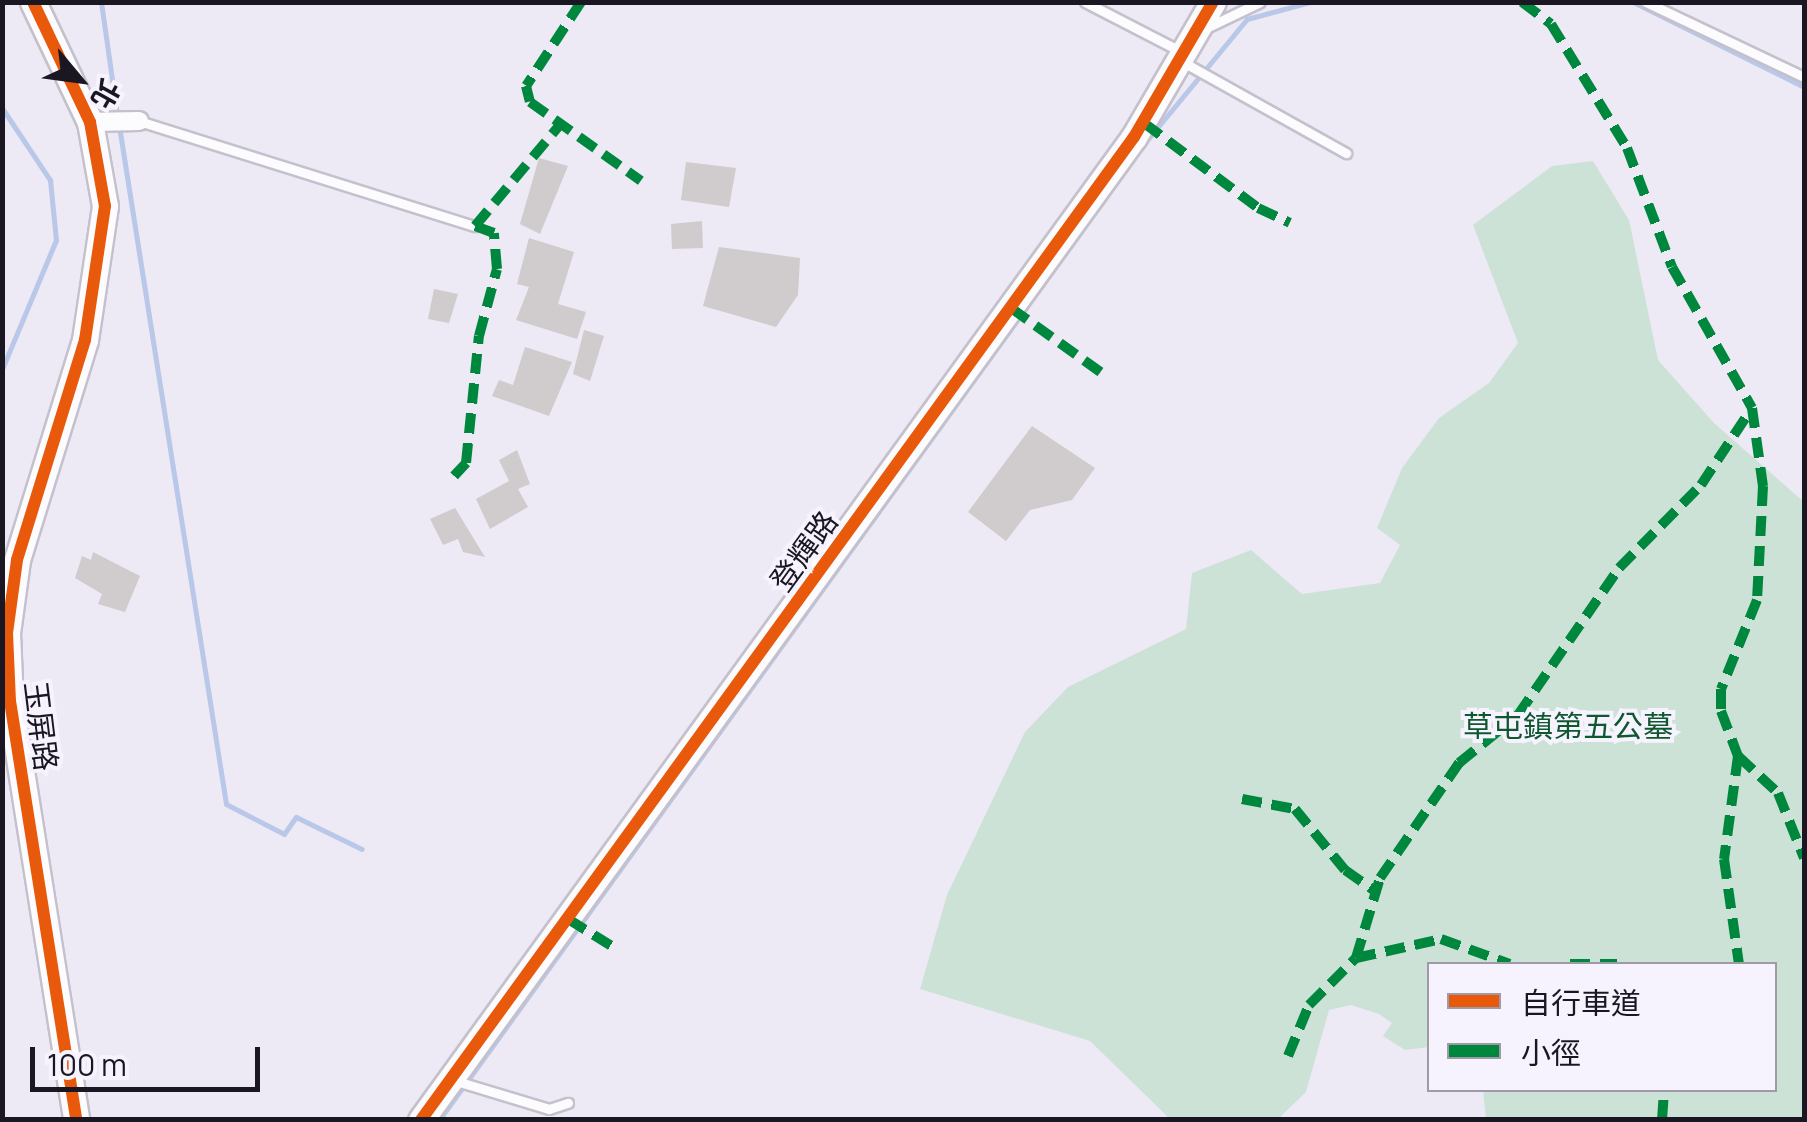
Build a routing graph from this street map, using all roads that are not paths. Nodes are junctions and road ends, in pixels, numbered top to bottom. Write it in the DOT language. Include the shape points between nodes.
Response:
graph roads {
  1 [pos="33,2"];
  2 [pos="1084,2"];
  3 [pos="1213,2"];
  4 [pos="1260,2"];
  5 [pos="1646,2"];
  6 [pos="1105,7"];
  7 [pos="1202,30"];
  8 [pos="1185,59"];
  9 [pos="1804,77"];
  10 [pos="132,121"];
  11 [pos="90,122"];
  12 [pos="1346,154"];
  13 [pos="475,226"];
  14 [pos="450,1079"];
  15 [pos="568,1104"];
  16 [pos="76,1120"];
  17 [pos="421,1120"];
  1 -- 11 [label="street, 玉屏路"];
  2 -- 6 [label="lane"];
  3 -- 7 [label="street, 登輝路"];
  4 -- 7 [label="lane"];
  5 -- 9 [label="lane"];
  6 -- 8 [label="lane"];
  7 -- 8 [label="street, 登輝路"];
  8 -- 12 [label="lane"];
  8 -- 14 [label="street, 登輝路"];
  10 -- 11 [label="street"];
  10 -- 13 [label="lane"];
  11 -- 16 [label="street, 玉屏路" via="105,206 100,267 85,340 17,560 7,633 10,700"];
  14 -- 15 [label="lane" via="549,1109"];
  14 -- 17 [label="street, 登輝路"];
}
